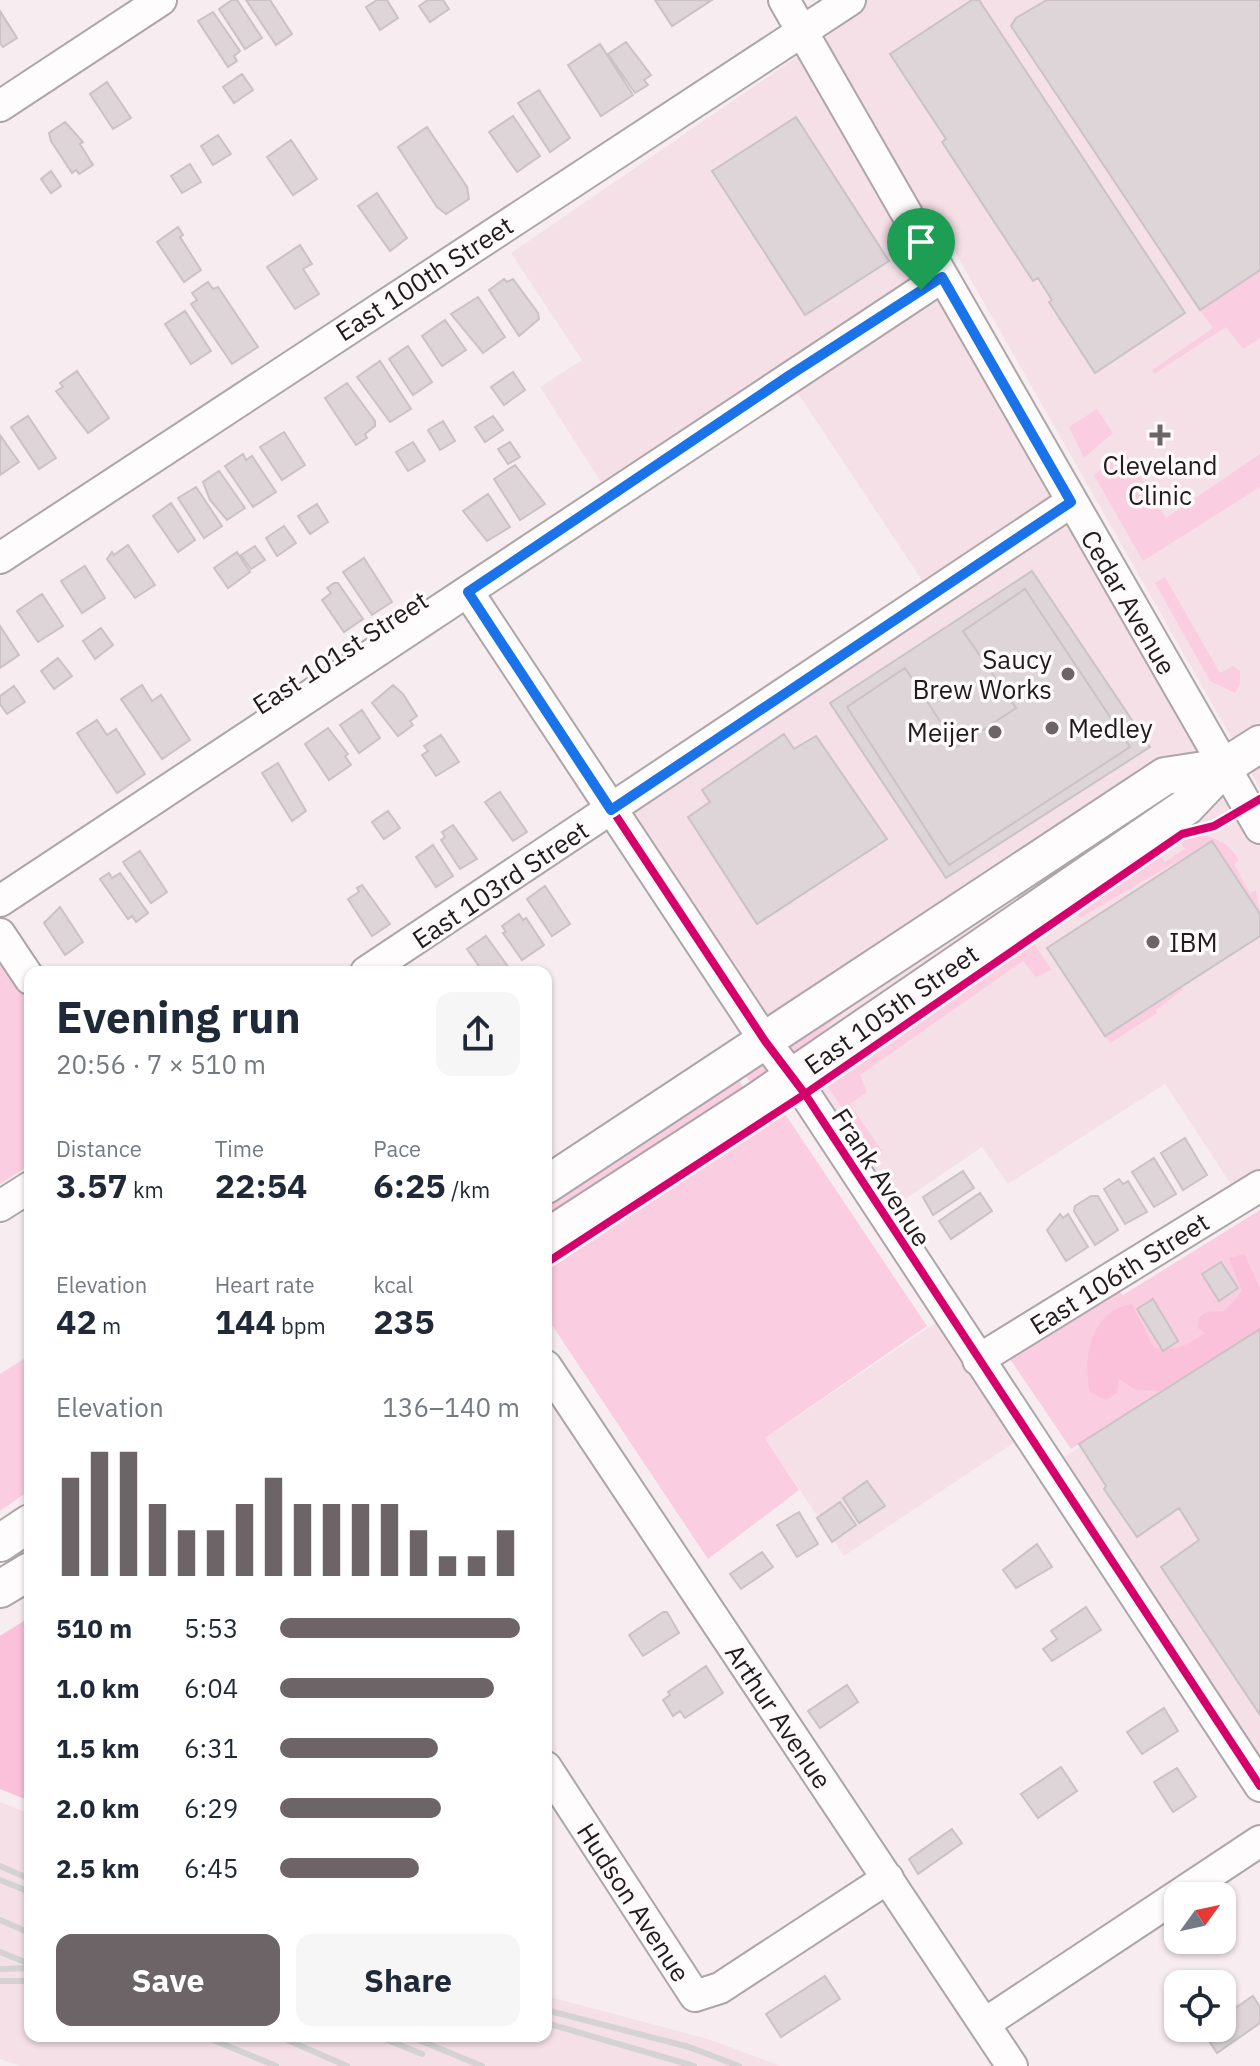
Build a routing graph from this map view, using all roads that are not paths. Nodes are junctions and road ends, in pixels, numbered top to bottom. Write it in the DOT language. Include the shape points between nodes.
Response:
graph roads {
  1 [pos="161,0"];
  2 [pos="784,0"];
  3 [pos="850,0"];
  4 [pos="802,31"];
  5 [pos="0,106"];
  6 [pos="942,277"];
  7 [pos="1071,502"];
  8 [pos="0,558"];
  9 [pos="468,592"];
  10 [pos="1260,744"];
  11 [pos="1224,767"];
  12 [pos="611,810"];
  13 [pos="1260,828"];
  14 [pos="0,901"];
  15 [pos="0,934"];
  16 [pos="375,966"];
  17 [pos="24,970"];
  18 [pos="765,1041"];
  19 [pos="793,1076"];
  20 [pos="552,1181"];
  21 [pos="1260,1186"];
  22 [pos="24,1191"];
  23 [pos="0,1206"];
  24 [pos="552,1234"];
  25 [pos="978,1360"];
  26 [pos="552,1375"];
  27 [pos="24,1527"];
  28 [pos="0,1543"];
  29 [pos="24,1575"];
  30 [pos="0,1589"];
  31 [pos="552,1776"];
  32 [pos="1260,1786"];
  33 [pos="1260,1841"];
  34 [pos="888,1878"];
  35 [pos="984,2024"];
  36 [pos="1012,2066"];
  1 -- 5 [label="street"];
  2 -- 4 [label="street, Cedar Avenue"];
  3 -- 4 [label="street, East 100th Street"];
  4 -- 6 [label="street, Cedar Avenue"];
  4 -- 8 [label="street, East 100th Street"];
  6 -- 7 [label="street, Cedar Avenue"];
  6 -- 9 [label="street, East 101st Street"];
  7 -- 11 [label="street, Cedar Avenue"];
  7 -- 12 [label="street, East 103rd Street"];
  9 -- 12 [label="street, Frank Avenue"];
  9 -- 14 [label="street, East 101st Street"];
  10 -- 11 [label="main road, East 105th Street"];
  11 -- 13 [label="street, Cedar Avenue"];
  11 -- 18 [label="main road, East 105th Street" via="1165,776"];
  11 -- 19 [label="main road, East 105th Street" via="1186,807"];
  12 -- 16 [label="street, East 103rd Street"];
  12 -- 18 [label="street, Frank Avenue"];
  15 -- 17 [label="street"];
  18 -- 19 [label="street, Frank Avenue"];
  18 -- 20 [label="main road, East 105th Street"];
  19 -- 24 [label="main road, East 105th Street"];
  19 -- 25 [label="street, Frank Avenue"];
  21 -- 25 [label="street, East 106th Street"];
  22 -- 23 [label="street"];
  25 -- 32 [label="street, Frank Avenue"];
  26 -- 34 [label="street, Arthur Avenue"];
  27 -- 28 [label="main road"];
  29 -- 30 [label="main road"];
  31 -- 34 [label="street, Hudson Avenue" via="695,1996 720,1988"];
  33 -- 35 [label="street"];
  34 -- 35 [label="street, Arthur Avenue"];
  35 -- 36 [label="street, Arthur Avenue"];
}
